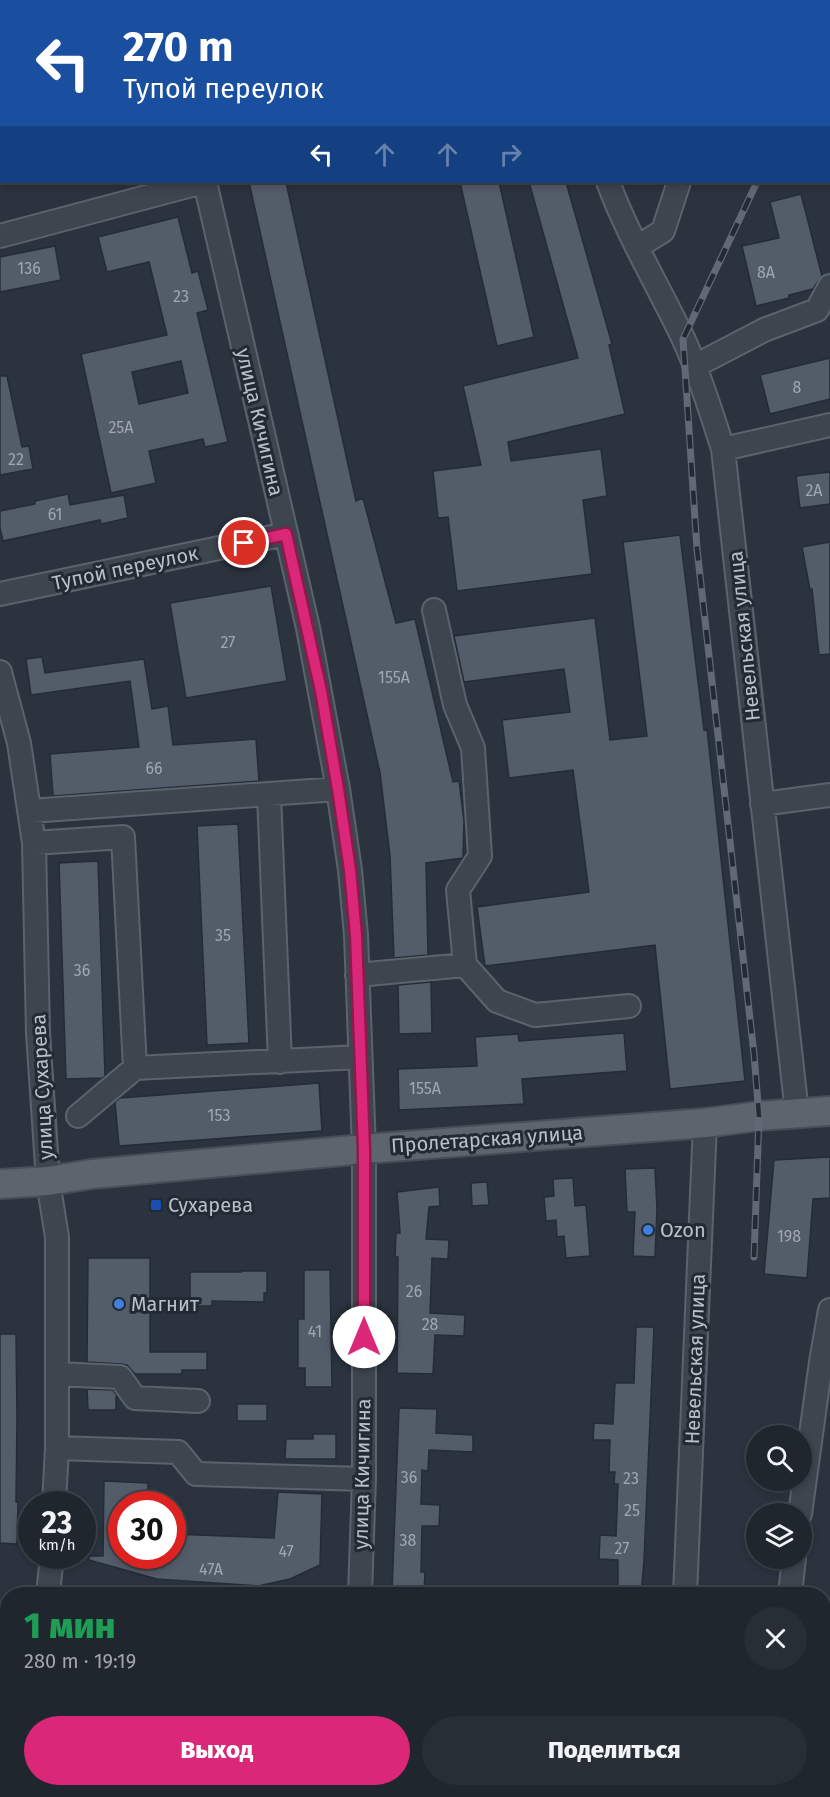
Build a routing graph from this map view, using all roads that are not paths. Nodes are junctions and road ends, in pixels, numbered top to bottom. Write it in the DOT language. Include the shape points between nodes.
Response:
graph roads {
  1 [pos="200,183"];
  2 [pos="204,183"];
  3 [pos="608,183"];
  4 [pos="679,183"];
  5 [pos="0,236"];
  6 [pos="637,247"];
  7 [pos="830,286"];
  8 [pos="695,366"];
  9 [pos="830,425"];
  10 [pos="723,449"];
  11 [pos="286,534"];
  12 [pos="0,594"];
  13 [pos="434,610"];
  14 [pos="0,672"];
  15 [pos="338,789"];
  16 [pos="269,795"];
  17 [pos="830,795"];
  18 [pos="762,804"];
  19 [pos="30,811"];
  20 [pos="33,843"];
  21 [pos="465,966"];
  22 [pos="357,975"];
  23 [pos="629,1006"];
  24 [pos="360,1057"];
  25 [pos="280,1062"];
  26 [pos="135,1068"];
  27 [pos="830,1111"];
  28 [pos="797,1113"];
  29 [pos="78,1116"];
  30 [pos="705,1123"];
  31 [pos="364,1149"];
  32 [pos="48,1181"];
  33 [pos="0,1184"];
  34 [pos="830,1310"];
  35 [pos="57,1374"];
  36 [pos="198,1401"];
  37 [pos="57,1448"];
  38 [pos="364,1479"];
  39 [pos="55,1491"];
  40 [pos="802,1503"];
  41 [pos="51,1569"];
  42 [pos="793,1569"];
  43 [pos="49,1587"];
  44 [pos="360,1587"];
  45 [pos="685,1587"];
  46 [pos="791,1587"];
  1 -- 5 [label="street"];
  2 -- 11 [label="street, улица Кичигина"];
  3 -- 6 [label="street, Невельская улица"];
  4 -- 6 [label="street" via="663,231"];
  6 -- 8 [label="street, Невельская улица"];
  7 -- 8 [label="street" via="817,310 764,330"];
  8 -- 10 [label="street, Невельская улица"];
  9 -- 10 [label="street"];
  10 -- 18 [label="street, Невельская улица"];
  11 -- 12 [label="street, Тупой переулок"];
  11 -- 15 [label="street, улица Кичигина" via="319,680"];
  13 -- 21 [label="street" via="455,705 473,748 480,856 458,891"];
  14 -- 19 [label="street, улица Сухарева" via="19,743"];
  15 -- 16 [label="street"];
  15 -- 22 [label="street, улица Кичигина" via="350,870"];
  16 -- 19 [label="street"];
  16 -- 25 [label="street"];
  17 -- 18 [label="street"];
  18 -- 28 [label="street, Невельская улица"];
  19 -- 20 [label="street, улица Сухарева"];
  20 -- 26 [label="street" via="123,837"];
  20 -- 32 [label="street, улица Сухарева" via="38,1033"];
  21 -- 22 [label="street"];
  21 -- 23 [label="street" via="497,1001 535,1015"];
  22 -- 24 [label="street, улица Кичигина"];
  24 -- 25 [label="street"];
  24 -- 31 [label="street, улица Кичигина"];
  25 -- 26 [label="street"];
  26 -- 29 [label="street"];
  27 -- 28 [label="main road, Пролетарская улица"];
  28 -- 30 [label="main road, Пролетарская улица"];
  30 -- 31 [label="main road, Пролетарская улица"];
  30 -- 45 [label="street, Невельская улица"];
  31 -- 32 [label="main road, Пролетарская улица"];
  31 -- 38 [label="street, улица Кичигина"];
  32 -- 33 [label="main road, Пролетарская улица"];
  32 -- 35 [label="street, улица Сухарева" via="57,1237"];
  34 -- 40 [label="street"];
  35 -- 36 [label="street" via="120,1377 135,1398"];
  35 -- 37 [label="street, улица Сухарева"];
  37 -- 38 [label="street" via="178,1452 196,1474"];
  37 -- 39 [label="street, улица Сухарева"];
  38 -- 44 [label="street, улица Кичигина"];
  41 -- 43 [label="street"];
  42 -- 46 [label="street"];
}
